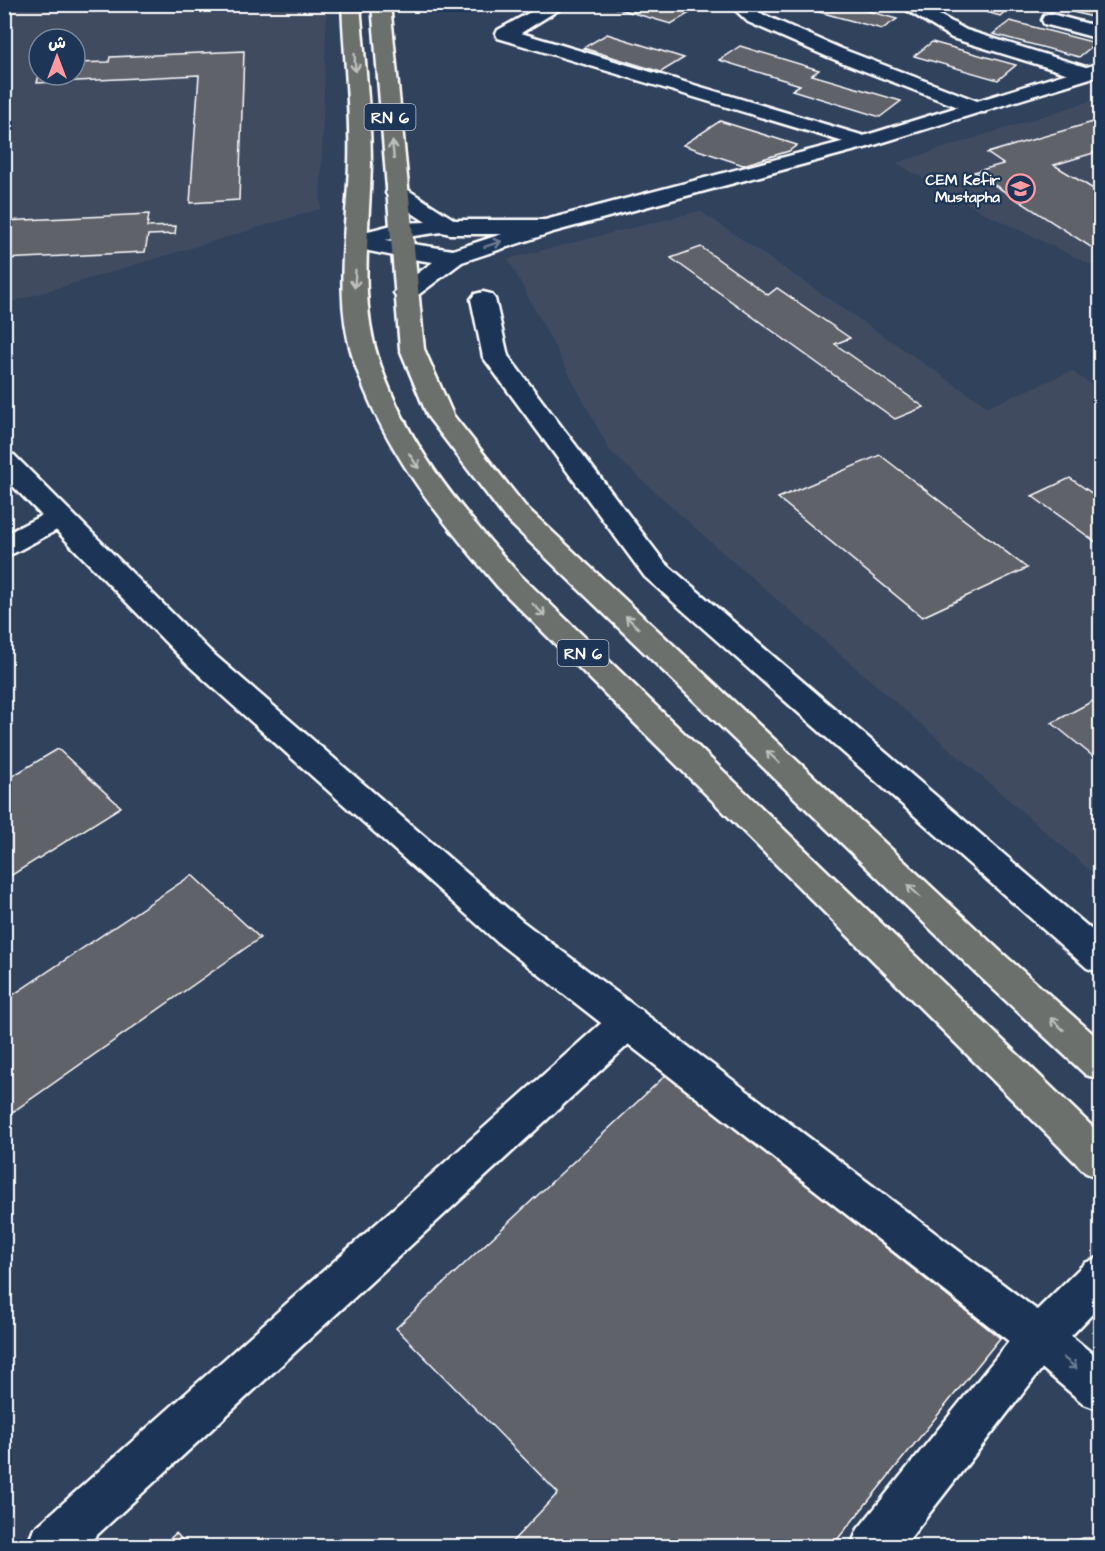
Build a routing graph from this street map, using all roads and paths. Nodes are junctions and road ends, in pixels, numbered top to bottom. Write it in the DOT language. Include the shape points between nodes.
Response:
graph roads {
  1 [pos="351,4"];
  2 [pos="381,4"];
  3 [pos="559,4"];
  4 [pos="738,4"];
  5 [pos="906,4"];
  6 [pos="1051,20"];
  7 [pos="1101,33"];
  8 [pos="1093,71"];
  9 [pos="978,108"];
  10 [pos="864,142"];
  11 [pos="397,193"];
  12 [pos="450,227"];
  13 [pos="545,227"];
  14 [pos="401,240"];
  15 [pos="357,241"];
  16 [pos="454,257"];
  17 [pos="406,293"];
  18 [pos="483,299"];
  19 [pos="4,461"];
  20 [pos="60,517"];
  21 [pos="4,547"];
  22 [pos="1101,958"];
  23 [pos="629,1021"];
  24 [pos="1101,1063"];
  25 [pos="1101,1160"];
  26 [pos="1101,1277"];
  27 [pos="1040,1338"];
  28 [pos="1101,1388"];
  29 [pos="51,1546"];
  30 [pos="875,1546"];
  1 -- 15 [label="main road, RN 6, one-way" via="360,161"];
  11 -- 2 [label="main road, RN 6, one-way"];
  3 -- 10 [label="street" via="505,34"];
  4 -- 9 [label="street" via="755,18 835,53"];
  5 -- 8 [label="street" via="959,34"];
  6 -- 7 [label="street"];
  8 -- 9 [label="street"];
  9 -- 10 [label="street"];
  10 -- 13 [label="street"];
  11 -- 12 [label="street"];
  11 -- 14 [label="main road, RN 6"];
  12 -- 13 [label="street"];
  12 -- 14 [label="street"];
  16 -- 13 [label="street, one-way"];
  14 -- 15 [label="street"];
  14 -- 16 [label="street"];
  14 -- 17 [label="main road, RN 6"];
  15 -- 25 [label="main road, RN 6, one-way" via="354,292 365,356 386,410 411,458 454,518 508,579"];
  16 -- 17 [label="street"];
  24 -- 17 [label="main road, RN 6, one-way" via="515,512 441,417 412,349"];
  18 -- 22 [label="street" via="495,357 655,570"];
  19 -- 20 [label="street"];
  20 -- 21 [label="street"];
  20 -- 23 [label="street" via="199,658 509,932"];
  23 -- 27 [label="street"];
  23 -- 29 [label="street"];
  26 -- 27 [label="street"];
  27 -- 28 [label="street, one-way"];
  27 -- 30 [label="street"];
}
